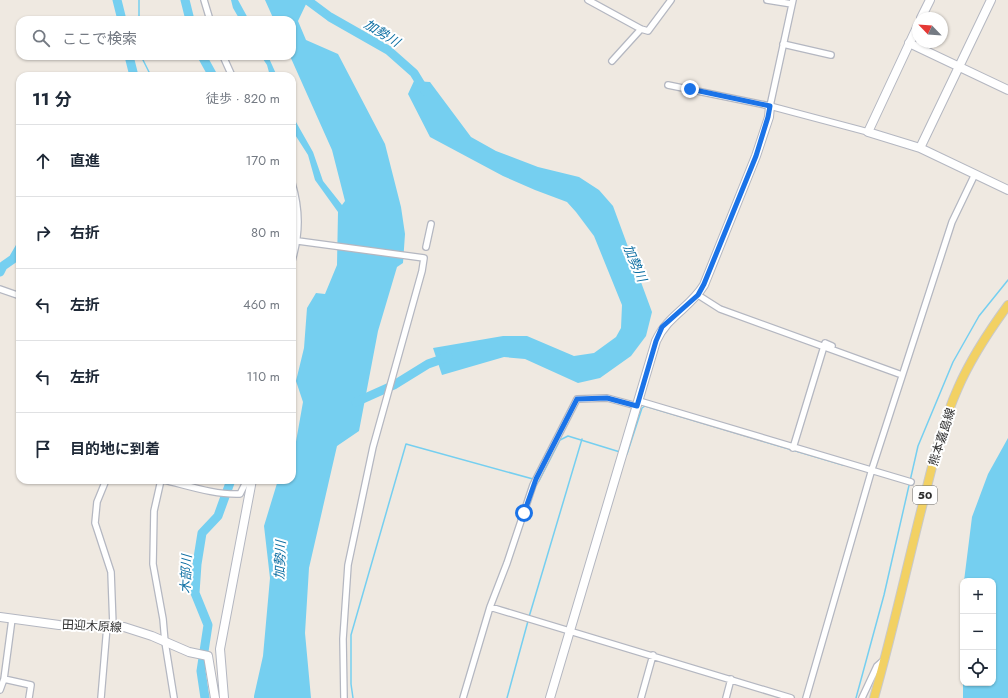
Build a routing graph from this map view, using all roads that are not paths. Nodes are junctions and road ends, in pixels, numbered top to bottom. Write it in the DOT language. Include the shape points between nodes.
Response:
graph roads {
  1 [pos="204,0"];
  2 [pos="588,0"];
  3 [pos="671,0"];
  4 [pos="767,0"];
  5 [pos="930,0"];
  6 [pos="991,0"];
  7 [pos="792,2"];
  8 [pos="924,12"];
  9 [pos="209,16"];
  10 [pos="641,29"];
  11 [pos="912,38"];
  12 [pos="784,44"];
  13 [pos="909,44"];
  14 [pos="831,55"];
  15 [pos="225,60"];
  16 [pos="612,61"];
  17 [pos="960,67"];
  18 [pos="230,72"];
  19 [pos="668,85"];
  20 [pos="1008,90"];
  21 [pos="770,106"];
  22 [pos="868,132"];
  23 [pos="920,148"];
  24 [pos="975,174"];
  25 [pos="1008,190"];
  26 [pos="296,200"];
  27 [pos="431,224"];
  28 [pos="298,241"];
  29 [pos="426,247"];
  30 [pos="296,248"];
  31 [pos="0,289"];
  32 [pos="16,295"];
  33 [pos="698,295"];
  34 [pos="1008,305"];
  35 [pos="824,346"];
  36 [pos="902,375"];
  37 [pos="638,403"];
  38 [pos="793,448"];
  39 [pos="872,469"];
  40 [pos="911,482"];
  41 [pos="104,484"];
  42 [pos="160,484"];
  43 [pos="181,484"];
  44 [pos="245,484"];
  45 [pos="251,484"];
  46 [pos="490,607"];
  47 [pos="0,617"];
  48 [pos="12,619"];
  49 [pos="110,626"];
  50 [pos="570,630"];
  51 [pos="165,642"];
  52 [pos="653,655"];
  53 [pos="885,659"];
  54 [pos="4,679"];
  55 [pos="731,679"];
  56 [pos="0,690"];
  57 [pos="29,698"];
  58 [pos="100,698"];
  59 [pos="174,698"];
  60 [pos="215,698"];
  61 [pos="224,698"];
  62 [pos="344,698"];
  63 [pos="462,698"];
  64 [pos="550,698"];
  65 [pos="641,698"];
  66 [pos="726,698"];
  67 [pos="791,698"];
  68 [pos="806,698"];
  69 [pos="862,698"];
  70 [pos="874,698"];
  1 -- 9 [label="street"];
  2 -- 10 [label="street"];
  3 -- 10 [label="street" via="648,31"];
  4 -- 7 [label="street"];
  5 -- 8 [label="street"];
  6 -- 17 [label="street"];
  7 -- 12 [label="street"];
  10 -- 16 [label="street"];
  11 -- 13 [label="street"];
  12 -- 14 [label="street"];
  12 -- 21 [label="street"];
  13 -- 17 [label="street"];
  13 -- 22 [label="street"];
  15 -- 18 [label="street"];
  17 -- 20 [label="street"];
  17 -- 23 [label="street"];
  19 -- 21 [label="street"];
  21 -- 22 [label="street"];
  21 -- 33 [label="street" via="756,156"];
  22 -- 23 [label="street"];
  23 -- 24 [label="street"];
  24 -- 25 [label="street"];
  24 -- 36 [label="street" via="952,222"];
  26 -- 28 [label="street" via="299,212"];
  27 -- 29 [label="street"];
  28 -- 30 [label="street"];
  28 -- 62 [label="street" via="424,258 373,447 348,565 343,639"];
  31 -- 32 [label="street"];
  33 -- 35 [label="street" via="720,309"];
  33 -- 37 [label="street" via="662,327"];
  34 -- 53 [label="main road, 熊本嘉島線 / 50" via="969,365 936,448"];
  35 -- 36 [label="street" via="825,343"];
  35 -- 38 [label="street"];
  36 -- 39 [label="street"];
  37 -- 38 [label="street"];
  37 -- 46 [label="street" via="607,398 577,399 533,485"];
  37 -- 50 [label="street"];
  38 -- 39 [label="street"];
  39 -- 40 [label="street"];
  39 -- 68 [label="street"];
  41 -- 49 [label="street" via="97,502 95,523 111,572"];
  42 -- 51 [label="street" via="154,511 153,564"];
  43 -- 44 [label="street" via="215,492 240,494"];
  45 -- 61 [label="street" via="220,649"];
  46 -- 50 [label="street"];
  46 -- 63 [label="street"];
  47 -- 48 [label="street, 田迎木原線"];
  48 -- 49 [label="street, 田迎木原線" via="59,625"];
  48 -- 54 [label="street"];
  49 -- 51 [label="street, 田迎木原線" via="136,630"];
  49 -- 58 [label="street"];
  50 -- 52 [label="street"];
  50 -- 64 [label="street"];
  51 -- 59 [label="street"];
  51 -- 60 [label="street, 田迎木原線" via="189,652 208,656"];
  52 -- 55 [label="street"];
  52 -- 65 [label="street"];
  53 -- 69 [label="street" via="877,666"];
  53 -- 70 [label="main road, 熊本嘉島線 / 50"];
  54 -- 56 [label="street"];
  54 -- 57 [label="street" via="30,686"];
  55 -- 66 [label="street"];
  55 -- 67 [label="street"];
}
